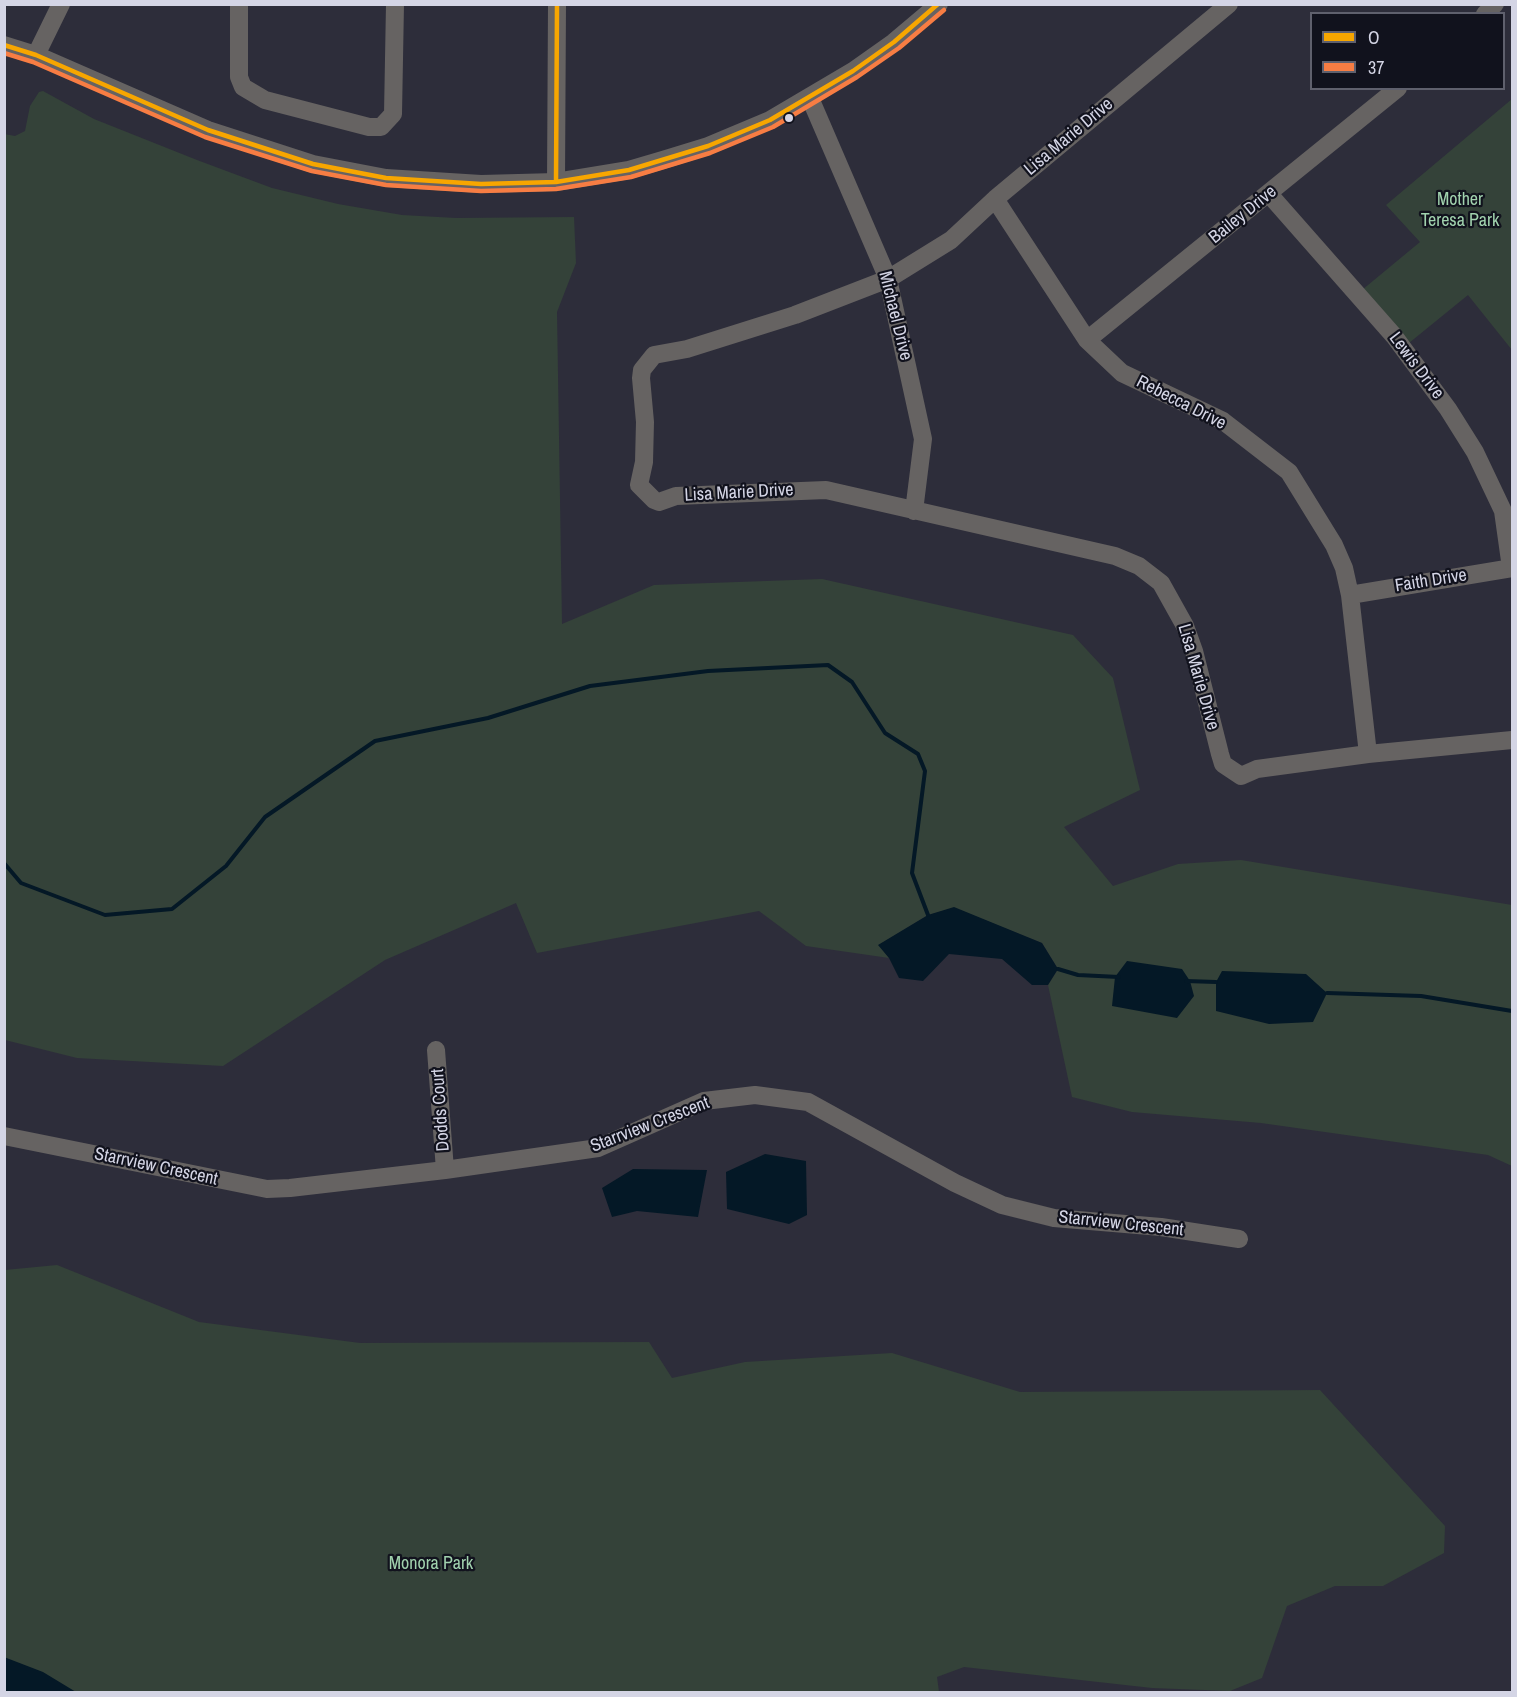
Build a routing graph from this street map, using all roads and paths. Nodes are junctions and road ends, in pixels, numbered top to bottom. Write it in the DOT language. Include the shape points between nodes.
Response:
graph roads {
  1 [pos="61,4"];
  2 [pos="239,4"];
  3 [pos="395,4"];
  4 [pos="556,4"];
  5 [pos="939,4"];
  6 [pos="1229,4"];
  7 [pos="4,45"];
  8 [pos="36,55"];
  9 [pos="1396,90"];
  10 [pos="810,98"];
  11 [pos="556,182"];
  12 [pos="1269,194"];
  13 [pos="995,200"];
  14 [pos="888,279"];
  15 [pos="1087,340"];
  16 [pos="914,511"];
  17 [pos="1512,568"];
  18 [pos="1350,595"];
  19 [pos="1512,740"];
  20 [pos="1368,754"];
  21 [pos="436,1050"];
  22 [pos="4,1136"];
  23 [pos="445,1170"];
  24 [pos="1239,1239"];
  1 -- 8 [label="street"];
  2 -- 3 [label="street" via="239,77 243,87 265,100 369,128 381,127 393,114"];
  4 -- 11 [label="street"];
  5 -- 10 [label="street" via="894,42"];
  6 -- 13 [label="street, Lisa Marie Drive"];
  7 -- 8 [label="street"];
  8 -- 11 [label="street" via="208,130 313,164 386,178 481,184"];
  9 -- 12 [label="street, Bailey Drive"];
  10 -- 11 [label="street" via="708,146 629,170"];
  10 -- 14 [label="street, Michael Drive"];
  12 -- 15 [label="street, Bailey Drive"];
  12 -- 17 [label="street, Lewis Drive" via="1394,336 1448,409 1475,452 1503,511"];
  13 -- 14 [label="street, Lisa Marie Drive" via="951,240"];
  13 -- 15 [label="street, Rebecca Drive"];
  14 -- 16 [label="street, Michael Drive" via="923,440"];
  14 -- 16 [label="street, Lisa Marie Drive" via="795,315 687,349 654,355 642,370 641,378 645,422 639,485 659,502 676,496 826,490"];
  15 -- 18 [label="street, Rebecca Drive" via="1122,373 1223,421 1289,472 1334,545"];
  16 -- 20 [label="street, Lisa Marie Drive" via="1115,556 1139,566 1161,583 1194,651 1223,765 1235,774"];
  17 -- 18 [label="street, Faith Drive"];
  18 -- 20 [label="street, Rebecca Drive"];
  19 -- 20 [label="street, Lisa Marie Drive"];
  21 -- 23 [label="street, Dodds Court"];
  22 -- 23 [label="street, Starrview Crescent" via="267,1189"];
  23 -- 24 [label="street, Starrview Crescent" via="598,1148 704,1101 755,1095 808,1102 1002,1205 1054,1218 1161,1227"];
}
